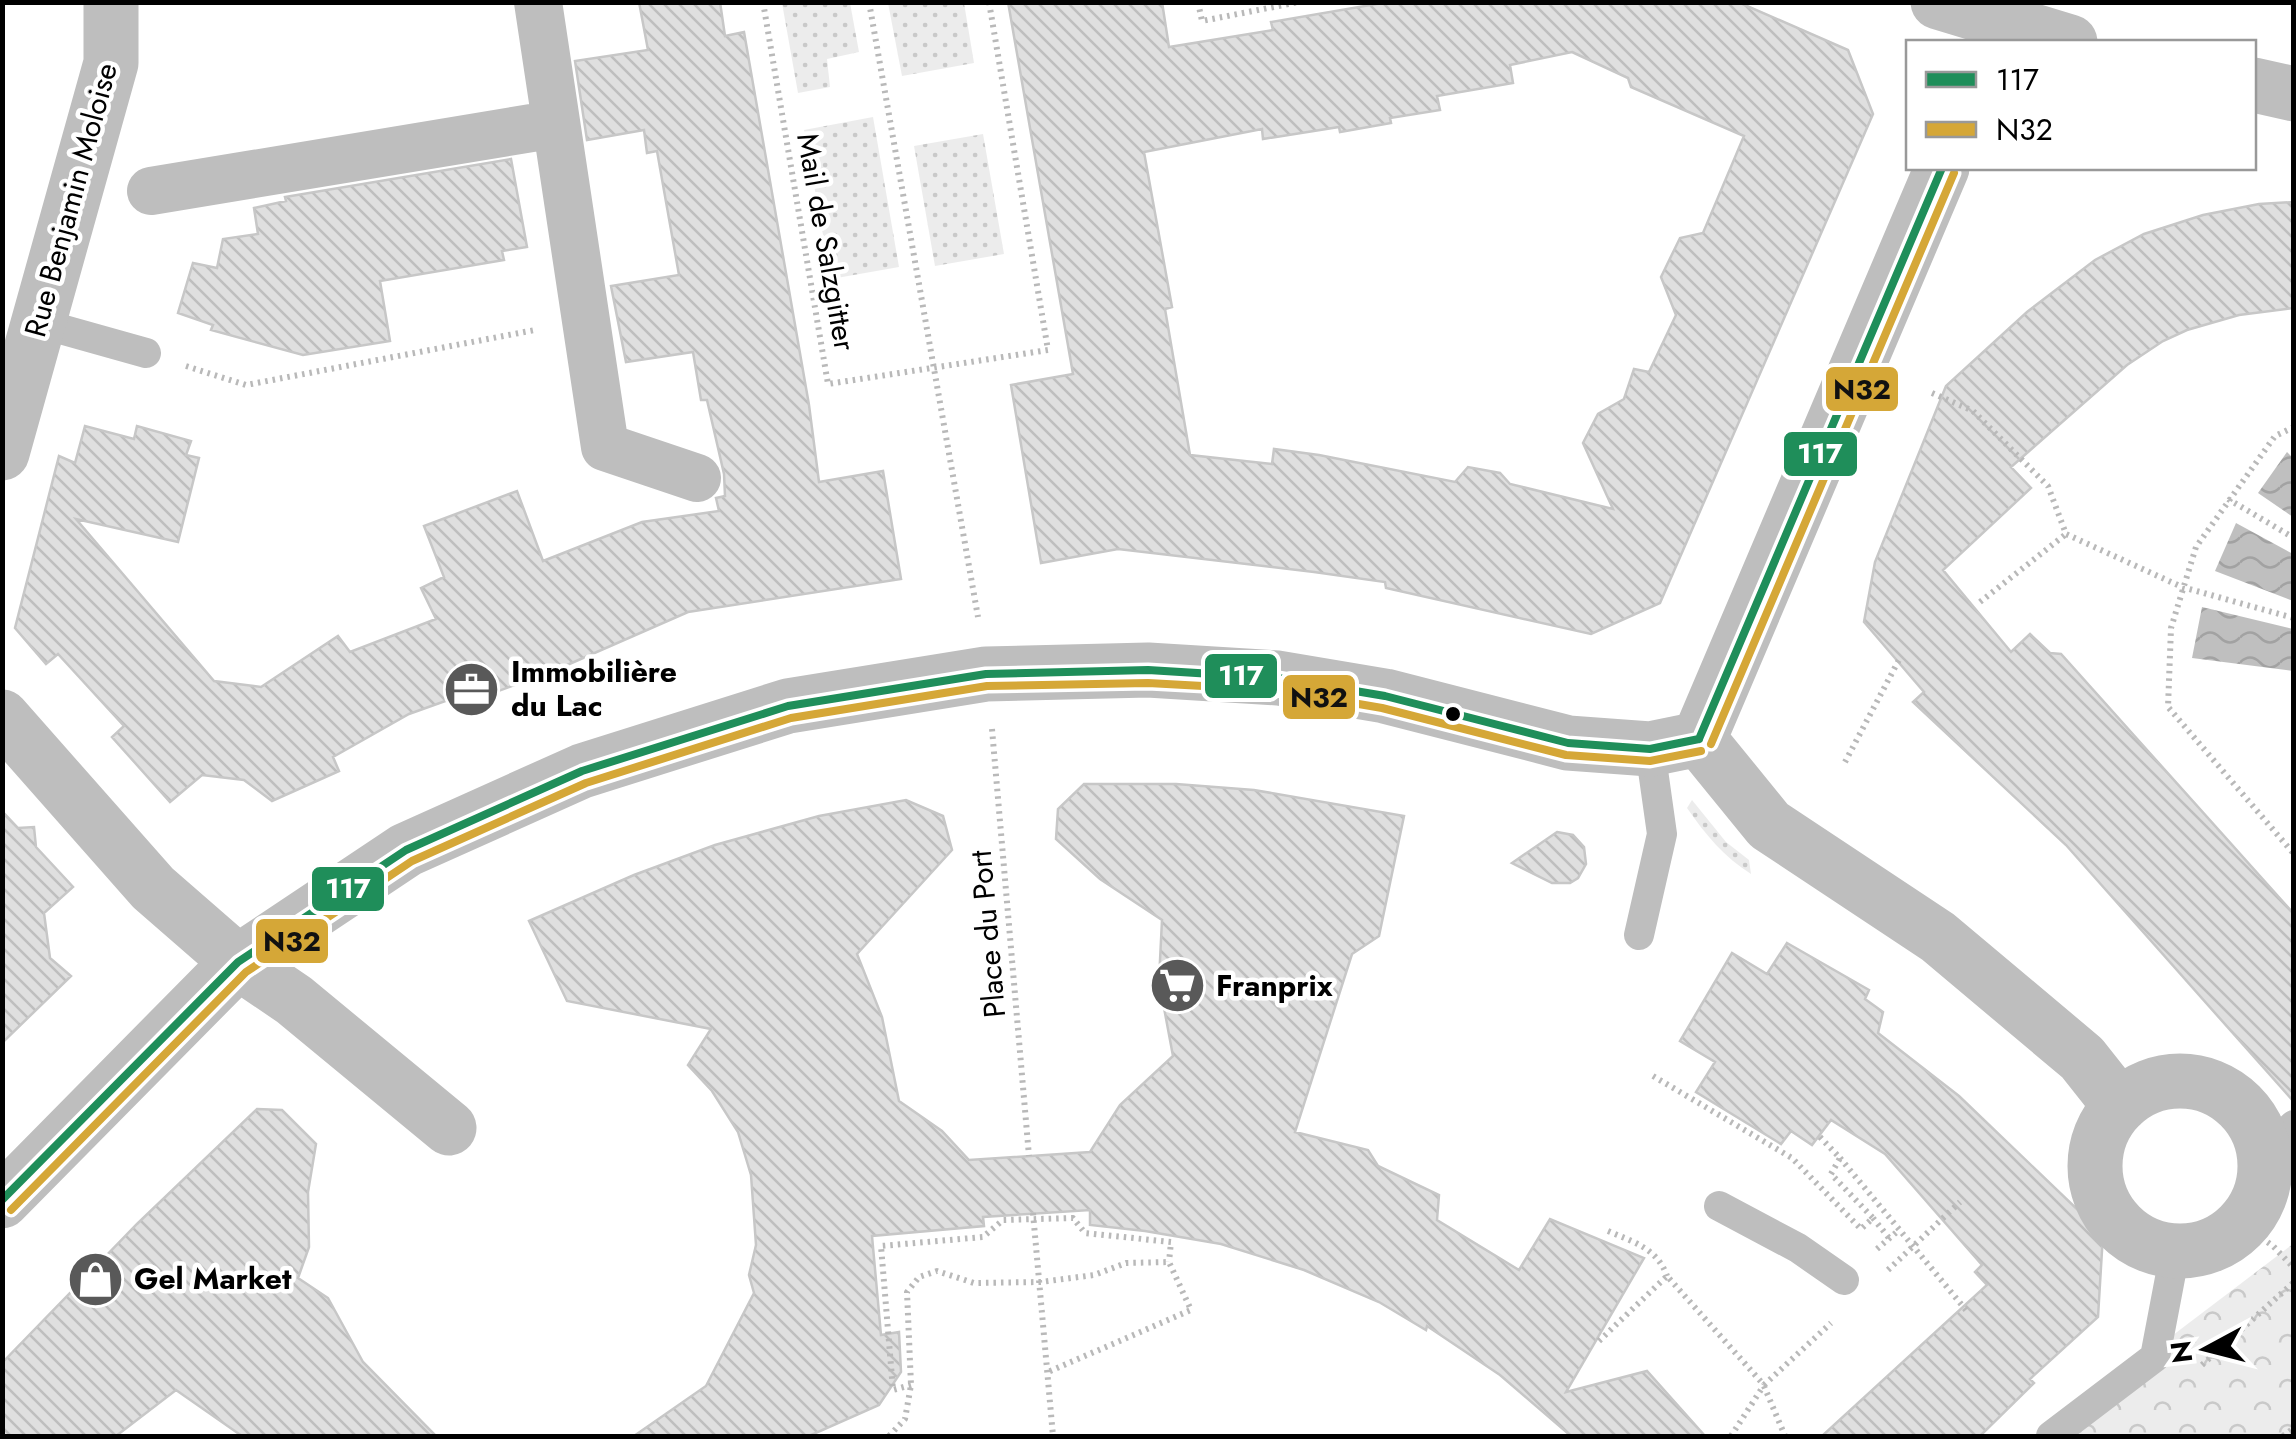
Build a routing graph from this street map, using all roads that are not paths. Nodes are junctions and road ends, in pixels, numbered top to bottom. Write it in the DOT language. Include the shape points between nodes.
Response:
graph roads {
  1 [pos="111,2"];
  2 [pos="538,2"];
  3 [pos="1938,2"];
  4 [pos="2004,23"];
  5 [pos="2063,40"];
  6 [pos="2256,85"];
  7 [pos="2294,94"];
  8 [pos="556,124"];
  9 [pos="1941,170"];
  10 [pos="152,190"];
  11 [pos="39,323"];
  12 [pos="146,353"];
  13 [pos="2,453"];
  14 [pos="697,478"];
  15 [pos="2,716"];
  16 [pos="1674,744"];
  17 [pos="1638,934"];
  18 [pos="238,962"];
  19 [pos="2120,1106"];
  20 [pos="449,1128"];
  21 [pos="2278,1135"];
  22 [pos="2,1201"];
  23 [pos="1719,1206"];
  24 [pos="2175,1252"];
  25 [pos="1844,1280"];
  26 [pos="2051,1436"];
  1 -- 11 [label="street, Rue Benjamin Moloise" via="111,63"];
  2 -- 8 [label="street"];
  3 -- 4 [label="street"];
  4 -- 5 [label="street"];
  6 -- 7 [label="street"];
  8 -- 10 [label="street"];
  8 -- 14 [label="street" via="605,447"];
  9 -- 16 [label="street"];
  11 -- 12 [label="lane"];
  11 -- 13 [label="street, Rue Benjamin Moloise"];
  15 -- 18 [label="street" via="153,888"];
  16 -- 17 [label="lane"];
  16 -- 18 [label="street" via="1568,743 1385,696 1278,678 1148,670 986,674 788,706 582,771 406,850"];
  16 -- 19 [label="street" via="1769,824 1952,948 2082,1058"];
  18 -- 20 [label="street"];
  18 -- 22 [label="street"];
  19 -- 21 [label="street" via="2167,1082 2202,1084 2229,1096"];
  19 -- 24 [label="street" via="2097,1146 2100,1196 2114,1221 2146,1245"];
  21 -- 24 [label="street" via="2262,1193 2242,1226 2196,1251"];
  23 -- 25 [label="lane"];
  24 -- 26 [label="lane" via="2154,1356"];
}
